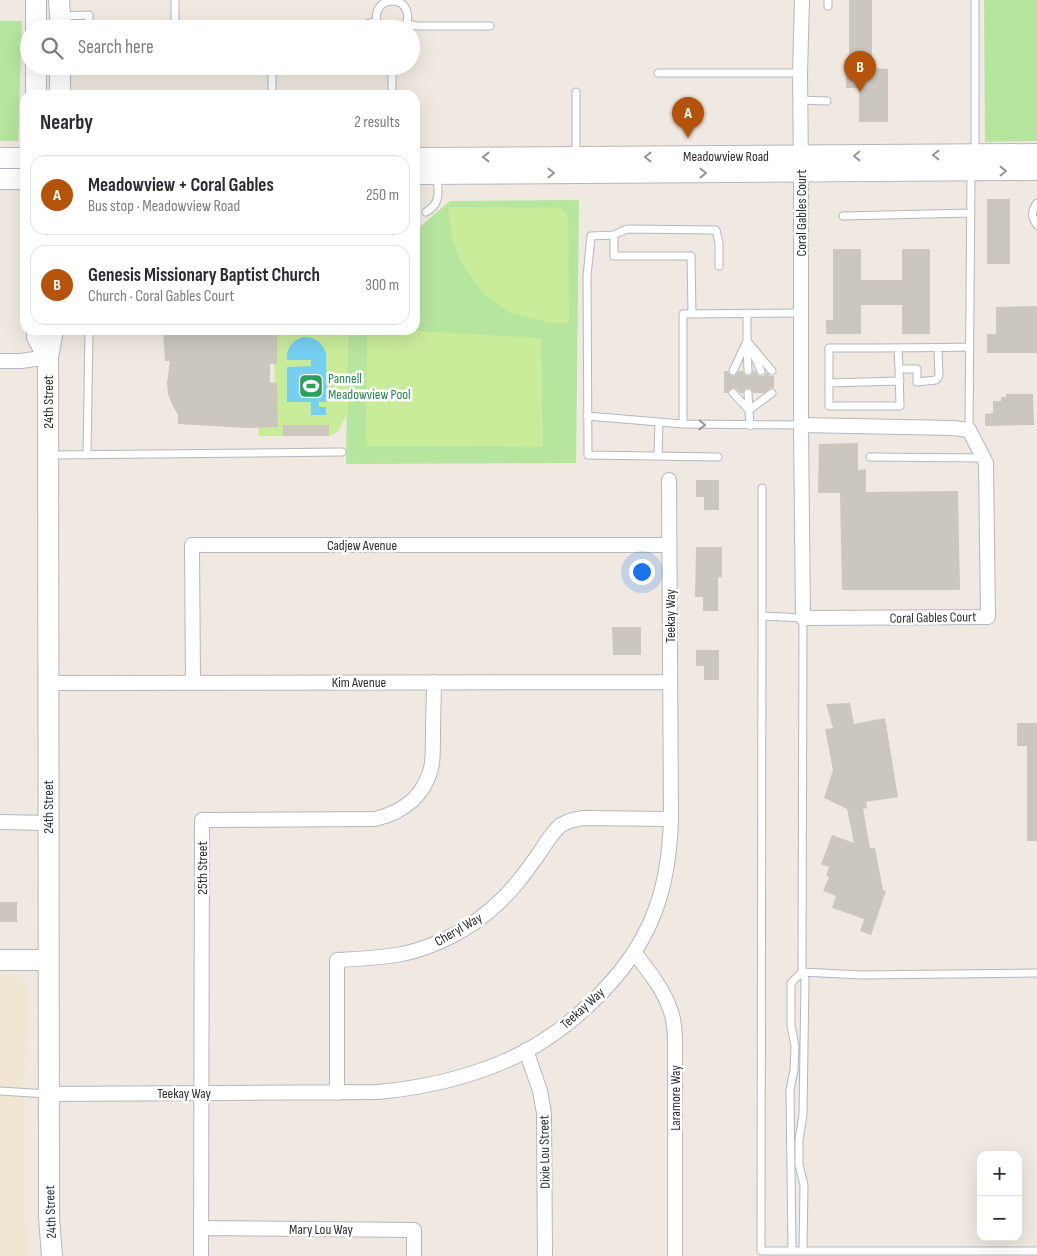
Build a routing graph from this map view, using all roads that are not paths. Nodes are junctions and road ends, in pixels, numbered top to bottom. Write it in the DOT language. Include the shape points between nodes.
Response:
graph roads {
  1 [pos="36,0"];
  2 [pos="175,0"];
  3 [pos="802,0"];
  4 [pos="975,0"];
  5 [pos="392,1"];
  6 [pos="60,15"];
  7 [pos="36,20"];
  8 [pos="89,20"];
  9 [pos="175,20"];
  10 [pos="376,20"];
  11 [pos="407,20"];
  12 [pos="420,26"];
  13 [pos="490,26"];
  14 [pos="800,73"];
  15 [pos="658,74"];
  16 [pos="36,75"];
  17 [pos="60,75"];
  18 [pos="272,75"];
  19 [pos="392,75"];
  20 [pos="36,90"];
  21 [pos="60,90"];
  22 [pos="272,90"];
  23 [pos="392,90"];
  24 [pos="576,92"];
  25 [pos="800,100"];
  26 [pos="827,101"];
  27 [pos="1037,154"];
  28 [pos="576,157"];
  29 [pos="0,158"];
  30 [pos="20,158"];
  31 [pos="420,158"];
  32 [pos="973,163"];
  33 [pos="801,164"];
  34 [pos="1037,170"];
  35 [pos="437,173"];
  36 [pos="420,174"];
  37 [pos="0,179"];
  38 [pos="20,180"];
  39 [pos="1037,203"];
  40 [pos="426,212"];
  41 [pos="971,213"];
  42 [pos="843,216"];
  43 [pos="1037,225"];
  44 [pos="614,235"];
  45 [pos="719,266"];
  46 [pos="747,313"];
  47 [pos="801,313"];
  48 [pos="692,314"];
  49 [pos="36,335"];
  50 [pos="52,335"];
  51 [pos="89,335"];
  52 [pos="747,341"];
  53 [pos="898,348"];
  54 [pos="938,348"];
  55 [pos="970,348"];
  56 [pos="48,357"];
  57 [pos="0,361"];
  58 [pos="900,369"];
  59 [pos="733,371"];
  60 [pos="748,371"];
  61 [pos="761,371"];
  62 [pos="772,371"];
  63 [pos="900,382"];
  64 [pos="829,383"];
  65 [pos="733,393"];
  66 [pos="748,393"];
  67 [pos="762,393"];
  68 [pos="772,393"];
  69 [pos="749,410"];
  70 [pos="588,416"];
  71 [pos="659,422"];
  72 [pos="683,424"];
  73 [pos="801,425"];
  74 [pos="750,426"];
  75 [pos="969,430"];
  76 [pos="342,452"];
  77 [pos="48,455"];
  78 [pos="87,455"];
  79 [pos="658,456"];
  80 [pos="718,457"];
  81 [pos="870,457"];
  82 [pos="983,458"];
  83 [pos="669,480"];
  84 [pos="762,488"];
  85 [pos="669,546"];
  86 [pos="762,616"];
  87 [pos="802,618"];
  88 [pos="434,682"];
  89 [pos="670,682"];
  90 [pos="48,683"];
  91 [pos="193,683"];
  92 [pos="671,820"];
  93 [pos="0,822"];
  94 [pos="48,822"];
  95 [pos="634,952"];
  96 [pos="0,960"];
  97 [pos="48,960"];
  98 [pos="802,972"];
  99 [pos="1037,973"];
  100 [pos="526,1050"];
  101 [pos="0,1091"];
  102 [pos="337,1092"];
  103 [pos="201,1093"];
  104 [pos="49,1094"];
  105 [pos="201,1228"];
  106 [pos="792,1251"];
  107 [pos="803,1251"];
  108 [pos="1037,1251"];
  109 [pos="52,1256"];
  110 [pos="201,1256"];
  111 [pos="414,1256"];
  112 [pos="545,1256"];
  113 [pos="674,1256"];
  1 -- 7 [label="main road"];
  2 -- 9 [label="lane"];
  3 -- 14 [label="street, Coral Gables Court"];
  4 -- 32 [label="lane"];
  5 -- 10 [label="lane" via="380,6"];
  5 -- 11 [label="lane" via="404,6"];
  6 -- 8 [label="lane" via="89,15"];
  12 -- 13 [label="lane"];
  14 -- 15 [label="lane"];
  14 -- 25 [label="street, Coral Gables Court"];
  16 -- 20 [label="main road"];
  17 -- 21 [label="main road"];
  18 -- 22 [label="lane"];
  19 -- 23 [label="lane"];
  24 -- 28 [label="lane"];
  25 -- 26 [label="lane"];
  25 -- 33 [label="street, Coral Gables Court"];
  27 -- 32 [label="main road, Meadowview Road"];
  28 -- 31 [label="main road, Meadowview Road, one-way"];
  33 -- 28 [label="main road, Meadowview Road, one-way"];
  29 -- 30 [label="main road"];
  32 -- 33 [label="main road, Meadowview Road"];
  32 -- 34 [label="main road, Meadowview Road, one-way"];
  32 -- 41 [label="lane"];
  35 -- 33 [label="main road, Meadowview Road, one-way"];
  33 -- 47 [label="street, Coral Gables Court"];
  35 -- 36 [label="main road, Meadowview Road"];
  35 -- 40 [label="lane" via="438,200"];
  37 -- 38 [label="main road"];
  39 -- 43 [label="lane" via="1032,214"];
  41 -- 42 [label="lane"];
  41 -- 55 [label="lane"];
  44 -- 45 [label="lane" via="628,229 716,230"];
  44 -- 48 [label="lane" via="614,256 691,256"];
  44 -- 70 [label="lane" via="591,236 587,276"];
  46 -- 47 [label="lane"];
  46 -- 48 [label="lane"];
  46 -- 52 [label="lane"];
  47 -- 73 [label="street, Coral Gables Court"];
  48 -- 72 [label="lane" via="683,314"];
  49 -- 56 [label="main road, 24th Street"];
  50 -- 56 [label="main road, 24th Street"];
  51 -- 78 [label="lane"];
  52 -- 59 [label="lane"];
  52 -- 60 [label="lane"];
  52 -- 61 [label="lane"];
  52 -- 62 [label="lane"];
  53 -- 54 [label="lane"];
  53 -- 58 [label="lane"];
  53 -- 64 [label="lane" via="829,348"];
  54 -- 55 [label="lane"];
  54 -- 58 [label="lane" via="936,380 917,382 917,369"];
  55 -- 75 [label="lane"];
  56 -- 57 [label="street"];
  56 -- 77 [label="main road, 24th Street"];
  58 -- 63 [label="lane"];
  63 -- 64 [label="lane"];
  63 -- 64 [label="lane" via="900,406 829,406"];
  65 -- 69 [label="lane"];
  66 -- 69 [label="lane"];
  67 -- 69 [label="lane"];
  68 -- 69 [label="lane"];
  69 -- 74 [label="lane"];
  70 -- 71 [label="lane"];
  70 -- 79 [label="lane" via="588,455"];
  71 -- 72 [label="lane"];
  71 -- 79 [label="lane"];
  72 -- 74 [label="lane, one-way"];
  73 -- 74 [label="lane"];
  73 -- 75 [label="street"];
  73 -- 87 [label="street, Coral Gables Court"];
  75 -- 82 [label="street, Coral Gables Court"];
  76 -- 78 [label="lane"];
  77 -- 78 [label="lane"];
  77 -- 90 [label="main road, 24th Street"];
  79 -- 80 [label="lane"];
  81 -- 82 [label="lane"];
  82 -- 87 [label="street, Coral Gables Court" via="986,463 988,616"];
  83 -- 85 [label="street, Teekay Way"];
  84 -- 86 [label="lane"];
  85 -- 89 [label="street, Teekay Way"];
  85 -- 91 [label="street, Cadjew Avenue" via="192,545"];
  86 -- 87 [label="lane"];
  86 -- 106 [label="lane" via="761,1251"];
  87 -- 98 [label="lane"];
  88 -- 89 [label="street, Kim Avenue"];
  88 -- 91 [label="street, Kim Avenue"];
  88 -- 103 [label="street, 25th Street" via="432,763 421,790 403,809 375,820 202,820"];
  89 -- 92 [label="street, Teekay Way"];
  90 -- 91 [label="street, Kim Avenue"];
  90 -- 94 [label="main road, 24th Street"];
  92 -- 95 [label="street, Teekay Way" via="668,864 662,890 644,936"];
  92 -- 102 [label="street, Cheryl Way" via="572,820 555,831 523,876 476,922 437,943 402,954 337,960"];
  93 -- 94 [label="street"];
  94 -- 97 [label="main road, 24th Street"];
  95 -- 100 [label="street, Teekay Way" via="579,1014"];
  95 -- 113 [label="street, Laramore Way" via="663,991 673,1020"];
  96 -- 97 [label="main road"];
  97 -- 104 [label="main road, 24th Street"];
  98 -- 99 [label="lane" via="861,975"];
  98 -- 106 [label="lane" via="791,983 794,1046 790,1090"];
  98 -- 107 [label="lane" via="803,1115 799,1165 804,1185"];
  100 -- 102 [label="street, Teekay Way" via="503,1062 428,1086 378,1092"];
  100 -- 112 [label="street, Dixie Lou Street" via="544,1114"];
  101 -- 104 [label="lane"];
  102 -- 103 [label="street, Teekay Way"];
  103 -- 104 [label="street, Teekay Way"];
  103 -- 105 [label="street, 25th Street"];
  104 -- 109 [label="main road, 24th Street"];
  105 -- 110 [label="street, 25th Street"];
  105 -- 111 [label="street, Mary Lou Way" via="414,1230"];
  106 -- 107 [label="lane"];
  107 -- 108 [label="lane"];
}
